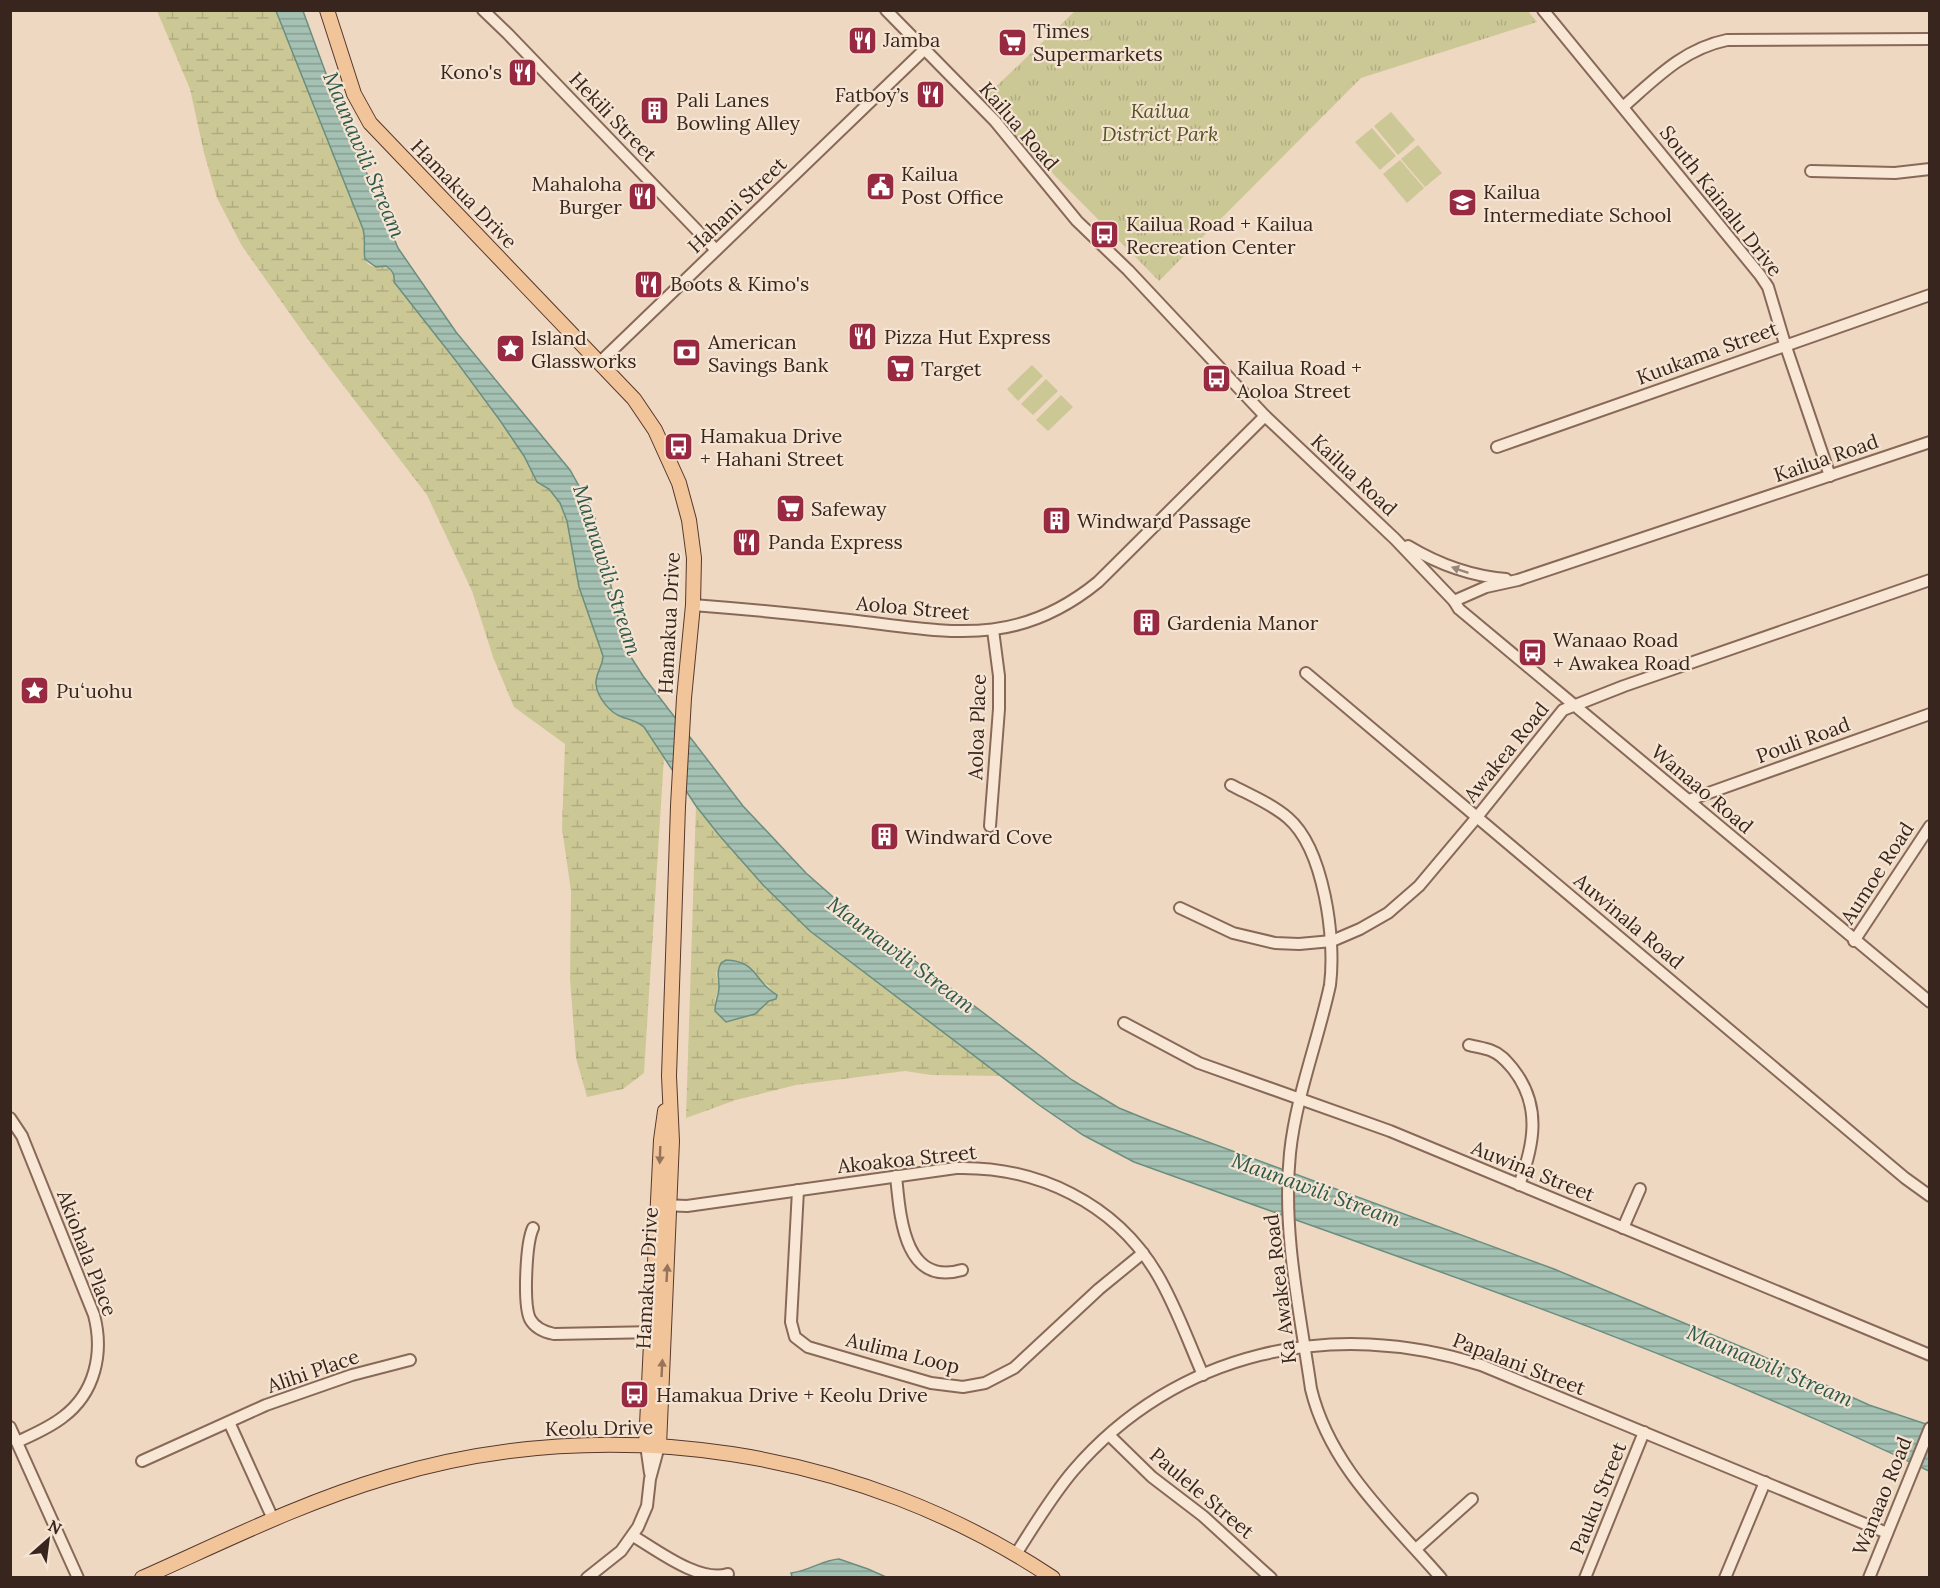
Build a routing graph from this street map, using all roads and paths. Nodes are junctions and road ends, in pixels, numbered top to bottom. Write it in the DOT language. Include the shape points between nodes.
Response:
graph roads {
  1 [pos="327,10"];
  2 [pos="483,10"];
  3 [pos="886,10"];
  4 [pos="1543,10"];
  5 [pos="1929,39"];
  6 [pos="924,50"];
  7 [pos="1623,107"];
  8 [pos="1929,169"];
  9 [pos="1811,171"];
  10 [pos="716,250"];
  11 [pos="1929,295"];
  12 [pos="1785,344"];
  13 [pos="600,362"];
  14 [pos="1265,416"];
  15 [pos="1929,442"];
  16 [pos="1497,447"];
  17 [pos="1830,476"];
  18 [pos="1395,539"];
  19 [pos="1518,580"];
  20 [pos="1929,580"];
  21 [pos="1454,601"];
  22 [pos="693,605"];
  23 [pos="993,630"];
  24 [pos="1306,674"];
  25 [pos="1573,705"];
  26 [pos="1929,714"];
  27 [pos="1232,785"];
  28 [pos="1689,800"];
  29 [pos="1477,817"];
  30 [pos="990,826"];
  31 [pos="1929,826"];
  32 [pos="1180,908"];
  33 [pos="1332,941"];
  34 [pos="1854,941"];
  35 [pos="1929,1002"];
  36 [pos="1124,1023"];
  37 [pos="1469,1045"];
  38 [pos="1300,1098"];
  39 [pos="10,1118"];
  40 [pos="896,1176"];
  41 [pos="1519,1185"];
  42 [pos="1640,1189"];
  43 [pos="798,1190"];
  44 [pos="1929,1196"];
  45 [pos="664,1205"];
  46 [pos="533,1228"];
  47 [pos="1623,1228"];
  48 [pos="1143,1254"];
  49 [pos="962,1270"];
  50 [pos="658,1332"];
  51 [pos="1305,1346"];
  52 [pos="1929,1355"];
  53 [pos="410,1359"];
  54 [pos="1203,1375"];
  55 [pos="229,1422"];
  56 [pos="10,1427"];
  57 [pos="1929,1428"];
  58 [pos="1644,1432"];
  59 [pos="1109,1435"];
  60 [pos="17,1442"];
  61 [pos="652,1446"];
  62 [pos="142,1461"];
  63 [pos="1765,1482"];
  64 [pos="1472,1498"];
  65 [pos="273,1519"];
  66 [pos="1887,1533"];
  67 [pos="633,1536"];
  68 [pos="1416,1549"];
  69 [pos="1016,1554"];
  70 [pos="728,1574"];
  71 [pos="78,1578"];
  72 [pos="142,1578"];
  73 [pos="587,1578"];
  74 [pos="1053,1578"];
  75 [pos="1271,1578"];
  76 [pos="1441,1578"];
  77 [pos="1585,1578"];
  78 [pos="1725,1578"];
  79 [pos="1869,1578"];
  1 -- 13 [label="main road, Hamakua Drive" via="354,94 370,123"];
  2 -- 10 [label="street, Hekili Street"];
  3 -- 6 [label="street, Kailua Road"];
  4 -- 7 [label="street, South Kainalu Drive"];
  5 -- 7 [label="street" via="1738,38 1715,42 1680,58"];
  6 -- 10 [label="street, Hahani Street"];
  6 -- 14 [label="street, Kailua Road" via="995,122 1077,221"];
  7 -- 12 [label="street, South Kainalu Drive" via="1760,275"];
  8 -- 9 [label="street" via="1895,173"];
  10 -- 13 [label="street, Hahani Street"];
  11 -- 12 [label="street, Kuukama Street"];
  12 -- 16 [label="street, Kuukama Street"];
  12 -- 17 [label="street, South Kainalu Drive"];
  13 -- 22 [label="main road, Hamakua Drive" via="645,415 672,465 685,501 692,539"];
  14 -- 18 [label="street, Kailua Road"];
  14 -- 23 [label="street, Aoloa Street" via="1085,592 1043,617"];
  15 -- 17 [label="street, Kailua Road"];
  17 -- 19 [label="street, Kailua Road"];
  19 -- 18 [label="street, one-way" via="1472,574 1430,560"];
  18 -- 21 [label="street, Kailua Road"];
  19 -- 21 [label="street, Kailua Road" via="1486,587"];
  20 -- 25 [label="street, Awakea Road"];
  21 -- 25 [label="street, Wanaao Road"];
  22 -- 23 [label="street, Aoloa Street" via="948,632"];
  22 -- 45 [label="main road, Hamakua Drive" via="678,806 669,1076 661,1140"];
  23 -- 30 [label="street, Aoloa Place" via="999,709"];
  24 -- 29 [label="street, Auwinala Road"];
  25 -- 28 [label="street, Wanaao Road"];
  25 -- 29 [label="street, Awakea Road" via="1563,710"];
  26 -- 28 [label="street, Pouli Road"];
  27 -- 33 [label="street, Ka Awakea Road" via="1288,818 1308,843"];
  28 -- 34 [label="street, Wanaao Road"];
  29 -- 33 [label="street, Awakea Road" via="1399,905 1378,920"];
  29 -- 44 [label="street, Auwinala Road"];
  31 -- 34 [label="street, Aumoe Road"];
  32 -- 33 [label="street, Awakea Road" via="1250,939 1299,944"];
  33 -- 38 [label="street, Ka Awakea Road" via="1330,985"];
  34 -- 35 [label="street, Wanaao Road"];
  36 -- 38 [label="street, Auwina Street" via="1199,1063"];
  37 -- 41 [label="street" via="1503,1057 1526,1092 1533,1132 1529,1159"];
  38 -- 41 [label="street, Auwina Street"];
  38 -- 51 [label="street, Ka Awakea Road" via="1290,1155 1288,1221"];
  39 -- 60 [label="street, Akiohala Place" via="20,1130 94,1315 99,1346 93,1376 78,1403 54,1424"];
  40 -- 43 [label="street, Akoakoa Street"];
  40 -- 48 [label="street, Akoakoa Street" via="973,1168 1041,1179 1100,1211"];
  40 -- 49 [label="street" via="903,1231 910,1248 933,1271"];
  41 -- 47 [label="street, Auwina Street"];
  42 -- 47 [label="street"];
  43 -- 45 [label="street, Akoakoa Street" via="687,1206"];
  43 -- 48 [label="street, Aulima Loop" via="791,1322 795,1337 808,1347 942,1385 974,1386 1005,1374 1099,1288"];
  45 -- 50 [label="main road, Hamakua Drive"];
  46 -- 50 [label="street" via="527,1247 527,1309 538,1328 554,1334"];
  47 -- 52 [label="street, Auwina Street"];
  48 -- 54 [label="street, Akoakoa Street" via="1165,1288"];
  50 -- 61 [label="main road, Hamakua Drive"];
  51 -- 54 [label="street, Papalani Street" via="1249,1358"];
  51 -- 58 [label="street, Papalani Street" via="1365,1343 1447,1355"];
  51 -- 68 [label="street, Ka Awakea Road" via="1316,1410 1330,1443 1355,1479"];
  53 -- 55 [label="street, Alihi Place" via="322,1384"];
  54 -- 59 [label="street, Papalani Street" via="1163,1395"];
  55 -- 62 [label="street, Alihi Place"];
  55 -- 65 [label="street"];
  56 -- 60 [label="street"];
  57 -- 66 [label="street, Wanaao Road"];
  58 -- 63 [label="street, Papalani Street"];
  58 -- 77 [label="street, Pauku Street"];
  59 -- 69 [label="street, Papalani Street" via="1059,1489"];
  59 -- 75 [label="street, Paulele Street" via="1152,1477 1203,1516"];
  60 -- 71 [label="street"];
  61 -- 65 [label="main road, Keolu Drive" via="551,1447 453,1461 357,1486"];
  61 -- 67 [label="street, Hamakua Drive" via="647,1506"];
  61 -- 69 [label="main road, Keolu Drive" via="753,1457 852,1482 938,1515"];
  63 -- 66 [label="street, Papalani Street"];
  63 -- 78 [label="street"];
  64 -- 68 [label="street"];
  65 -- 72 [label="main road, Keolu Drive"];
  66 -- 79 [label="street, Wanaao Road"];
  67 -- 70 [label="street" via="699,1573"];
  67 -- 73 [label="street, Hamakua Drive"];
  68 -- 76 [label="street, Ka Awakea Road"];
  69 -- 74 [label="main road, Keolu Drive"];
}
